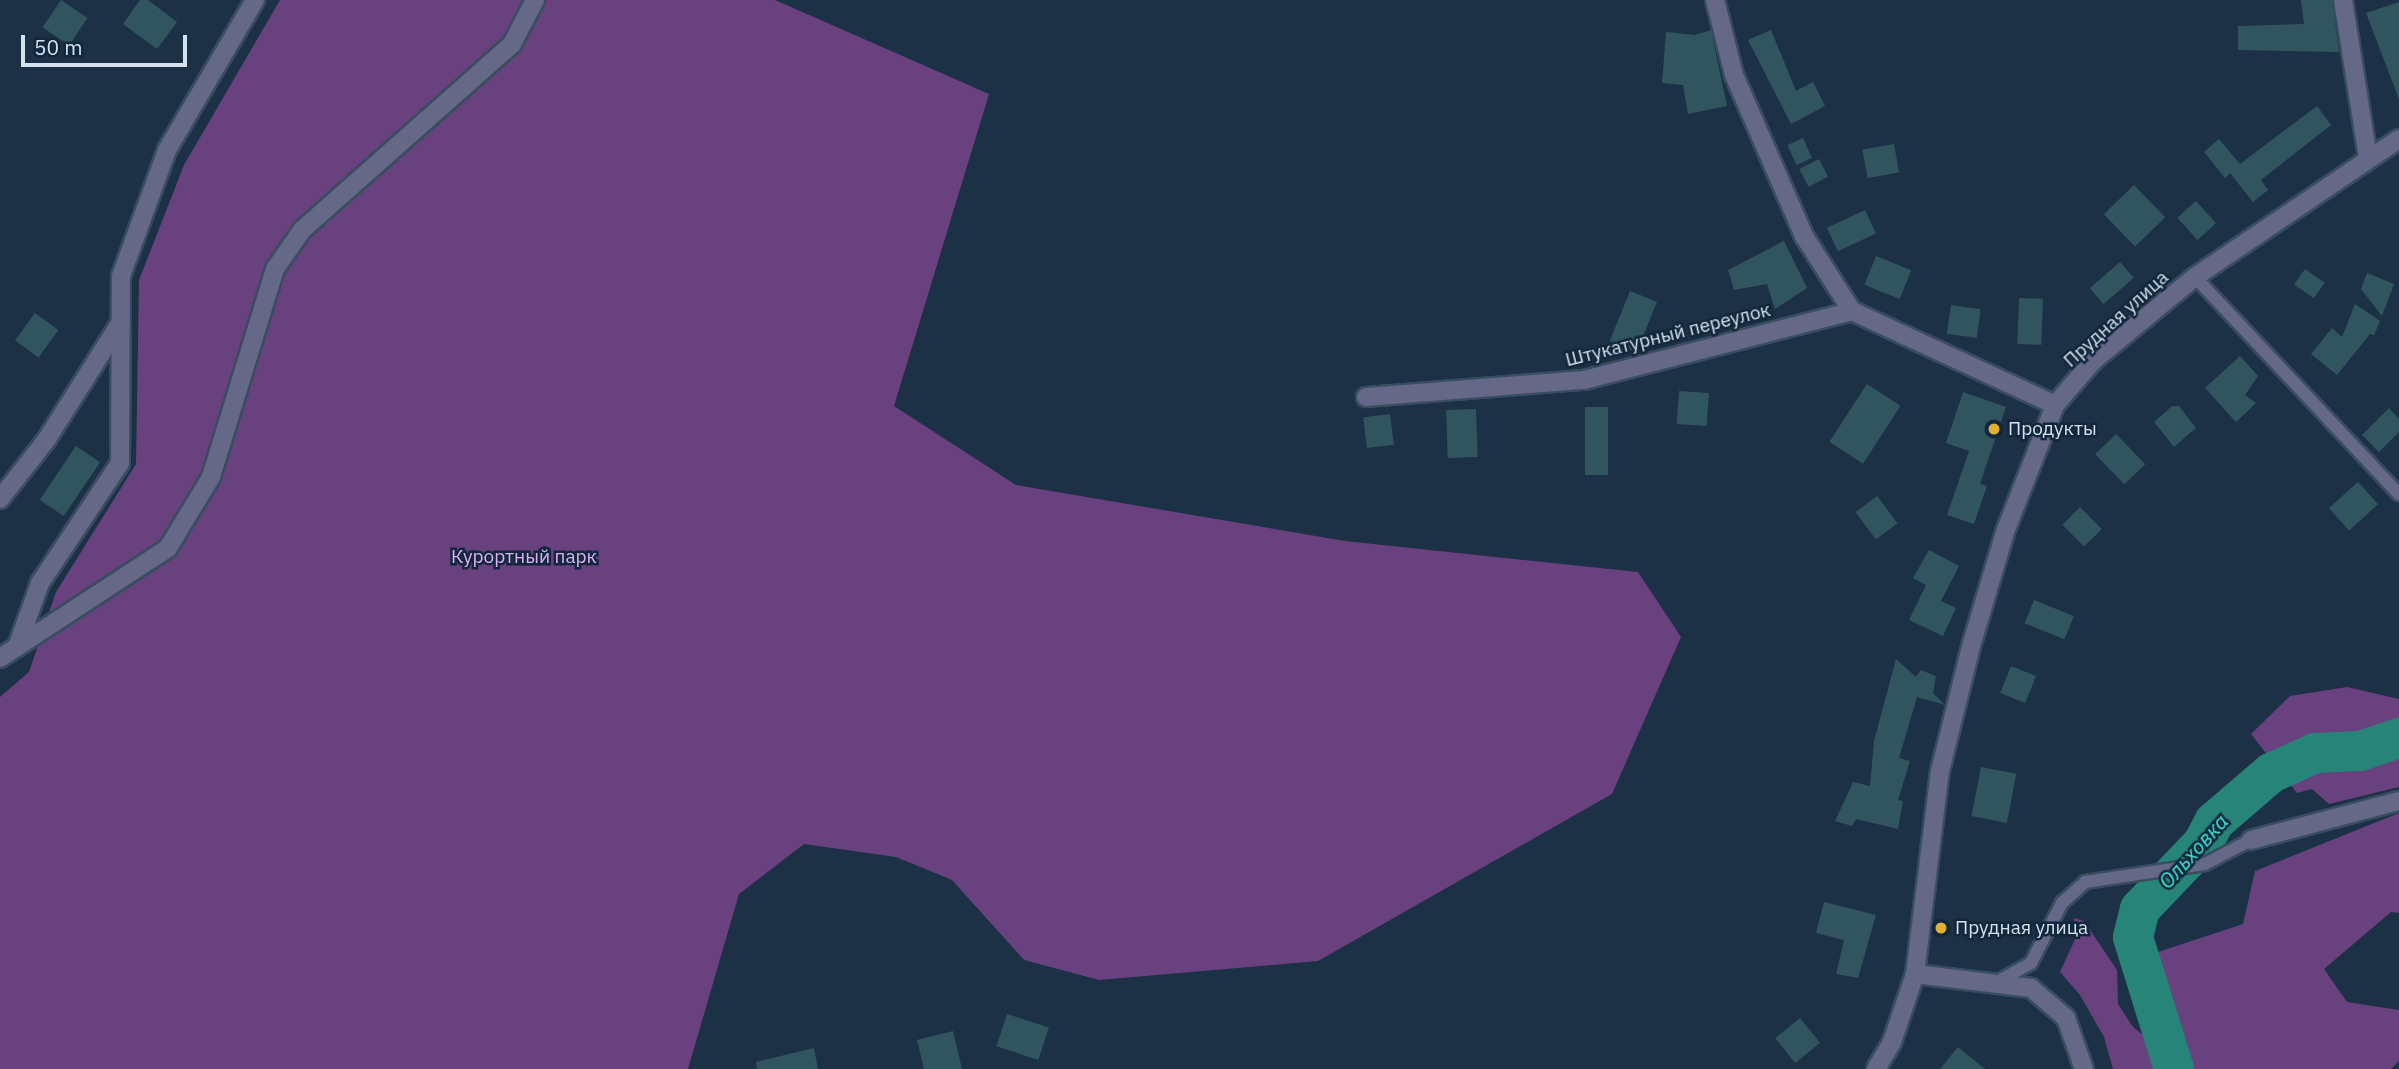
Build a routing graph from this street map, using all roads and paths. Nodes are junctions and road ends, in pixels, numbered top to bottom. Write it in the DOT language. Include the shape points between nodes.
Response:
graph roads {
  1 [pos="255,0"];
  2 [pos="535,0"];
  3 [pos="1715,0"];
  4 [pos="2343,0"];
  5 [pos="2399,139"];
  6 [pos="2368,158"];
  7 [pos="2195,277"];
  8 [pos="1852,311"];
  9 [pos="119,325"];
  10 [pos="1366,397"];
  11 [pos="2055,405"];
  12 [pos="2399,494"];
  13 [pos="0,499"];
  14 [pos="17,647"];
  15 [pos="0,659"];
  16 [pos="2399,802"];
  17 [pos="2251,841"];
  18 [pos="1915,974"];
  19 [pos="1993,984"];
  20 [pos="1876,1069"];
  21 [pos="2084,1069"];
  1 -- 9 [label="street" via="167,150 121,275"];
  2 -- 14 [label="street" via="512,44 302,230 275,269 211,477 169,548"];
  3 -- 8 [label="street" via="1734,75 1804,236"];
  4 -- 6 [label="street"];
  5 -- 6 [label="street, Прудная улица"];
  6 -- 7 [label="street, Прудная улица"];
  7 -- 11 [label="street, Прудная улица" via="2093,361"];
  7 -- 12 [label="lane"];
  8 -- 10 [label="street, Штукатурный переулок" via="1584,380"];
  8 -- 11 [label="street"];
  9 -- 13 [label="street" via="47,439"];
  9 -- 14 [label="street" via="120,463 40,583"];
  11 -- 18 [label="street, Прудная улица" via="2005,532 1943,758"];
  14 -- 15 [label="street"];
  16 -- 17 [label="street"];
  17 -- 19 [label="lane" via="2205,864 2085,883 2062,903 2031,963"];
  18 -- 19 [label="street"];
  18 -- 20 [label="street, Прудная улица" via="1892,1042"];
  19 -- 21 [label="street" via="2031,988 2066,1018"];
}
